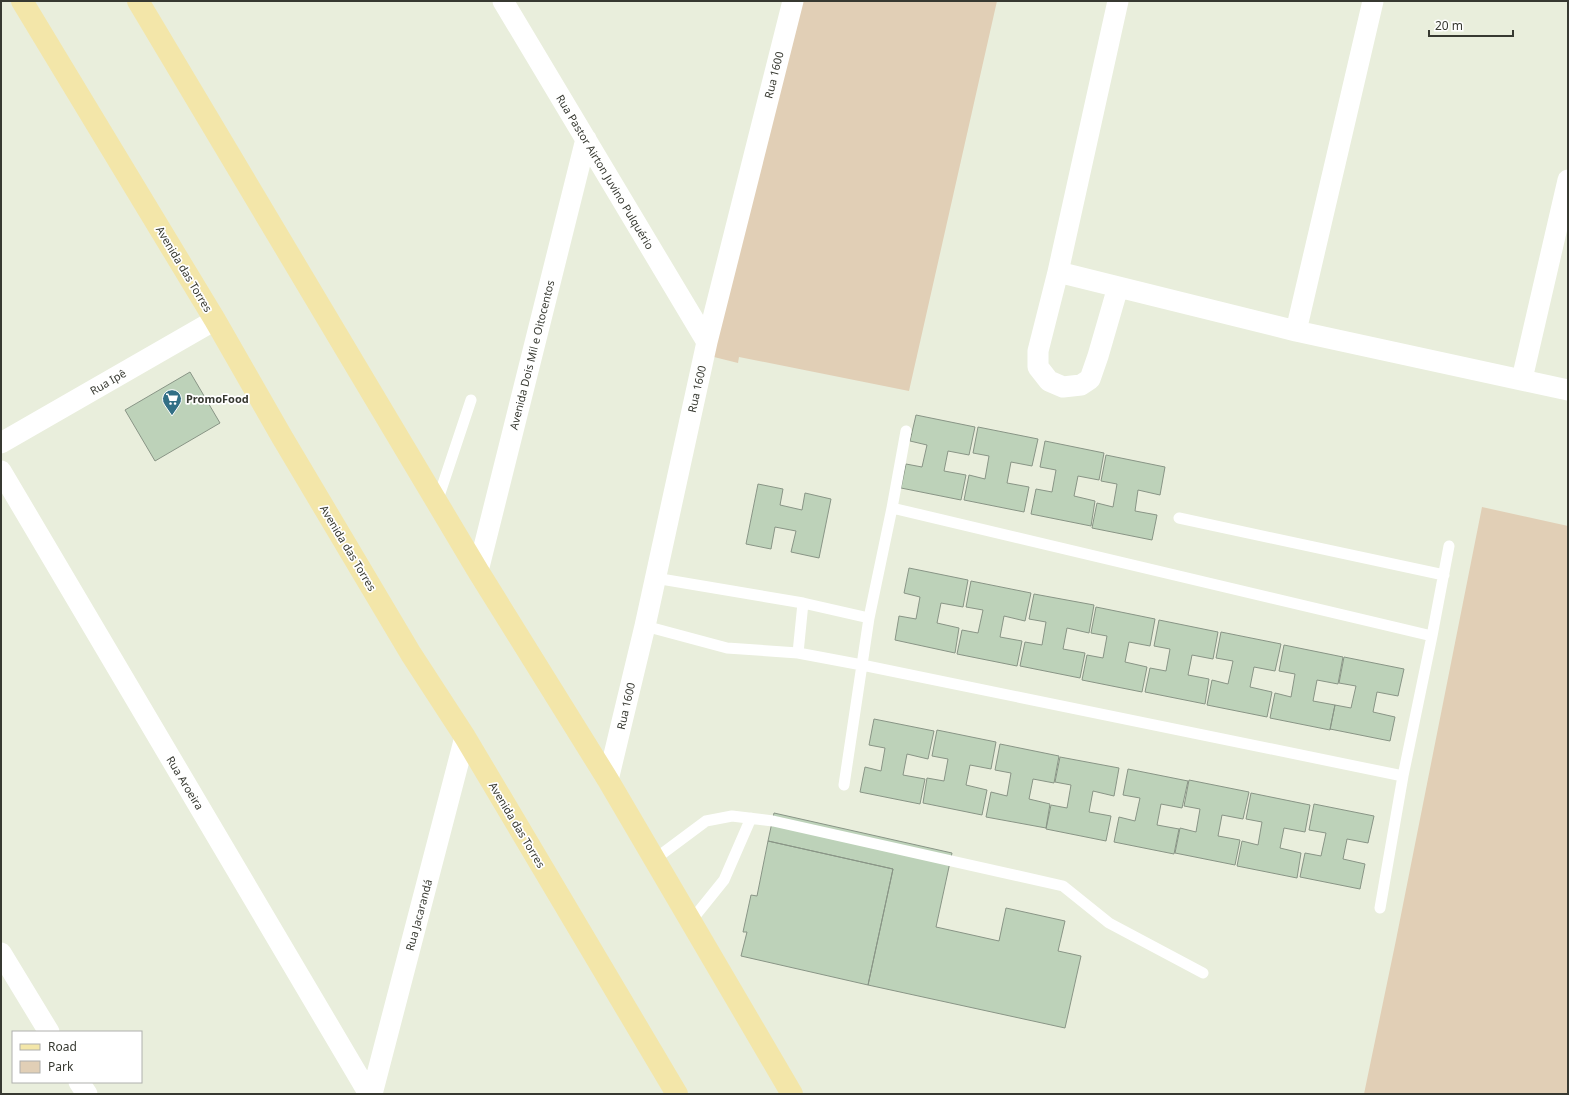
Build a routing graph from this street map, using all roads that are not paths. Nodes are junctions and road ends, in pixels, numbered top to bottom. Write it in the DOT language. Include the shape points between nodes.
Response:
graph roads {
  1 [pos="22,1"];
  2 [pos="138,1"];
  3 [pos="503,1"];
  4 [pos="792,1"];
  5 [pos="1118,1"];
  6 [pos="1373,1"];
  7 [pos="586,139"];
  8 [pos="1568,180"];
  9 [pos="1058,272"];
  10 [pos="1118,287"];
  11 [pos="215,320"];
  12 [pos="1296,331"];
  13 [pos="707,342"];
  14 [pos="1522,379"];
  15 [pos="1568,390"];
  16 [pos="471,400"];
  17 [pos="906,431"];
  18 [pos="1,443"];
  19 [pos="1,471"];
  20 [pos="437,503"];
  21 [pos="892,508"];
  22 [pos="1179,518"];
  23 [pos="1449,546"];
  24 [pos="478,571"];
  25 [pos="1444,575"];
  26 [pos="655,578"];
  27 [pos="803,603"];
  28 [pos="869,618"];
  29 [pos="645,626"];
  30 [pos="1432,636"];
  31 [pos="798,653"];
  32 [pos="862,665"];
  33 [pos="465,737"];
  34 [pos="1403,776"];
  35 [pos="608,780"];
  36 [pos="844,785"];
  37 [pos="751,818"];
  38 [pos="655,859"];
  39 [pos="1380,908"];
  40 [pos="691,921"];
  41 [pos="1,953"];
  42 [pos="1203,974"];
  43 [pos="48,1031"];
  44 [pos="80,1083"];
  45 [pos="86,1094"];
  46 [pos="371,1094"];
  47 [pos="677,1094"];
  48 [pos="792,1094"];
  1 -- 11 [label="main road, Avenida das Torres"];
  2 -- 20 [label="main road"];
  3 -- 7 [label="street, Rua Pastor Airton Juvino Pulquério"];
  4 -- 13 [label="street, Rua 1600"];
  5 -- 9 [label="street"];
  6 -- 12 [label="street"];
  7 -- 13 [label="street, Rua Pastor Airton Juvino Pulquério"];
  7 -- 24 [label="street, Avenida Dois Mil e Oitocentos"];
  8 -- 14 [label="street"];
  9 -- 10 [label="street"];
  9 -- 10 [label="street" via="1038,351 1038,367 1049,381 1062,387 1081,385 1090,379"];
  10 -- 12 [label="street"];
  11 -- 18 [label="street, Rua Ipê"];
  11 -- 33 [label="main road, Avenida das Torres" via="411,654"];
  12 -- 14 [label="street"];
  13 -- 26 [label="street, Rua 1600"];
  14 -- 15 [label="street"];
  16 -- 20 [label="lane"];
  17 -- 21 [label="lane"];
  19 -- 46 [label="street, Rua Aroeira"];
  20 -- 24 [label="main road"];
  21 -- 28 [label="lane"];
  21 -- 30 [label="lane"];
  22 -- 25 [label="lane"];
  23 -- 25 [label="lane"];
  24 -- 35 [label="main road"];
  25 -- 30 [label="lane"];
  26 -- 27 [label="lane"];
  26 -- 29 [label="street, Rua 1600"];
  27 -- 28 [label="lane"];
  27 -- 31 [label="lane"];
  28 -- 32 [label="lane"];
  29 -- 31 [label="lane" via="727,648"];
  29 -- 35 [label="street, Rua 1600"];
  30 -- 34 [label="lane"];
  31 -- 32 [label="lane"];
  32 -- 34 [label="lane"];
  32 -- 36 [label="lane"];
  33 -- 46 [label="street, Rua Jacarandá"];
  33 -- 47 [label="main road, Avenida das Torres"];
  34 -- 39 [label="lane"];
  35 -- 38 [label="main road"];
  37 -- 38 [label="lane" via="732,816 706,821"];
  37 -- 40 [label="lane" via="724,880"];
  37 -- 42 [label="lane" via="773,820 1063,886 1109,923"];
  38 -- 40 [label="main road"];
  40 -- 48 [label="main road"];
  41 -- 43 [label="street"];
  44 -- 45 [label="street"];
}
